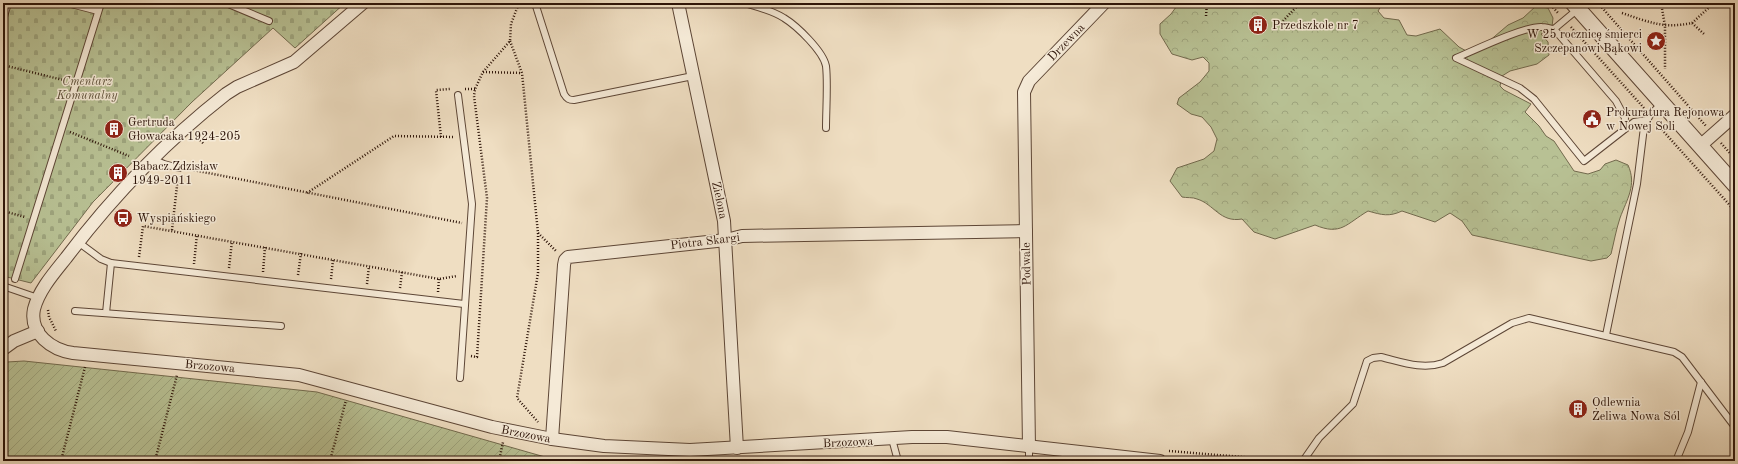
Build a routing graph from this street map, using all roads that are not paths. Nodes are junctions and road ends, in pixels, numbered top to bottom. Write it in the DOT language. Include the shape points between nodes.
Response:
graph roads {
  1 [pos="8,3"];
  2 [pos="68,3"];
  3 [pos="101,3"];
  4 [pos="226,3"];
  5 [pos="363,3"];
  6 [pos="535,3"];
  7 [pos="678,3"];
  8 [pos="744,3"];
  9 [pos="1104,3"];
  10 [pos="1575,6"];
  11 [pos="98,11"];
  12 [pos="3,20"];
  13 [pos="268,21"];
  14 [pos="1554,29"];
  15 [pos="693,76"];
  16 [pos="1029,81"];
  17 [pos="459,92"];
  18 [pos="1662,103"];
  19 [pos="1735,115"];
  20 [pos="1648,117"];
  21 [pos="826,128"];
  22 [pos="1624,129"];
  23 [pos="1700,146"];
  24 [pos="152,159"];
  25 [pos="178,168"];
  26 [pos="1735,185"];
  27 [pos="1026,232"];
  28 [pos="726,240"];
  29 [pos="78,242"];
  30 [pos="110,263"];
  31 [pos="15,279"];
  32 [pos="3,286"];
  33 [pos="38,298"];
  34 [pos="464,304"];
  35 [pos="75,311"];
  36 [pos="106,313"];
  37 [pos="281,326"];
  38 [pos="38,331"];
  39 [pos="1606,335"];
  40 [pos="3,349"];
  41 [pos="460,378"];
  42 [pos="1701,382"];
  43 [pos="1735,427"];
  44 [pos="552,439"];
  45 [pos="892,439"];
  46 [pos="736,448"];
  47 [pos="1028,457"];
  48 [pos="898,461"];
  49 [pos="1160,461"];
  50 [pos="1303,461"];
  51 [pos="1676,461"];
  1 -- 12 [label="lane"];
  2 -- 11 [label="lane"];
  3 -- 11 [label="lane"];
  4 -- 13 [label="lane"];
  5 -- 24 [label="street" via="294,62 226,94"];
  6 -- 15 [label="lane" via="564,94 570,100"];
  7 -- 15 [label="street, Zielona"];
  8 -- 21 [label="lane" via="785,18 821,55 826,66"];
  9 -- 16 [label="street, Drzewna"];
  10 -- 14 [label="lane" via="1565,20"];
  10 -- 18 [label="street"];
  11 -- 31 [label="lane"];
  14 -- 22 [label="lane" via="1616,101 1624,118"];
  14 -- 22 [label="lane" via="1530,29 1456,58 1520,88 1534,99 1584,161"];
  15 -- 28 [label="street, Zielona"];
  16 -- 27 [label="street, Podwale" via="1024,92"];
  17 -- 34 [label="lane" via="472,204"];
  18 -- 20 [label="lane"];
  18 -- 23 [label="street"];
  19 -- 23 [label="street"];
  20 -- 22 [label="lane"];
  20 -- 39 [label="lane"];
  23 -- 26 [label="street"];
  24 -- 25 [label="lane"];
  24 -- 29 [label="street"];
  27 -- 28 [label="street, Piotra Skargi" via="742,236"];
  27 -- 47 [label="street, Podwale"];
  28 -- 44 [label="street, Piotra Skargi" via="572,256 565,260"];
  28 -- 46 [label="street, Zielona"];
  29 -- 30 [label="lane"];
  29 -- 33 [label="street"];
  30 -- 34 [label="lane"];
  30 -- 36 [label="lane"];
  32 -- 33 [label="lane"];
  33 -- 38 [label="street" via="34,317"];
  34 -- 41 [label="lane"];
  35 -- 36 [label="lane"];
  36 -- 37 [label="lane"];
  38 -- 40 [label="street" via="14,341"];
  38 -- 44 [label="street, Brzozowa" via="52,347 65,352 286,373 506,430"];
  39 -- 42 [label="lane" via="1674,352 1682,357"];
  39 -- 50 [label="lane" via="1529,318 1512,323 1435,366 1426,367 1381,357 1373,358 1367,361 1353,404 1319,438"];
  42 -- 43 [label="lane"];
  42 -- 51 [label="lane" via="1688,432"];
  44 -- 46 [label="street, Brzozowa" via="658,450"];
  45 -- 46 [label="street, Brzozowa"];
  45 -- 47 [label="street, Brzozowa" via="973,439"];
  45 -- 48 [label="lane"];
  47 -- 49 [label="street, Brzozowa"];
}
